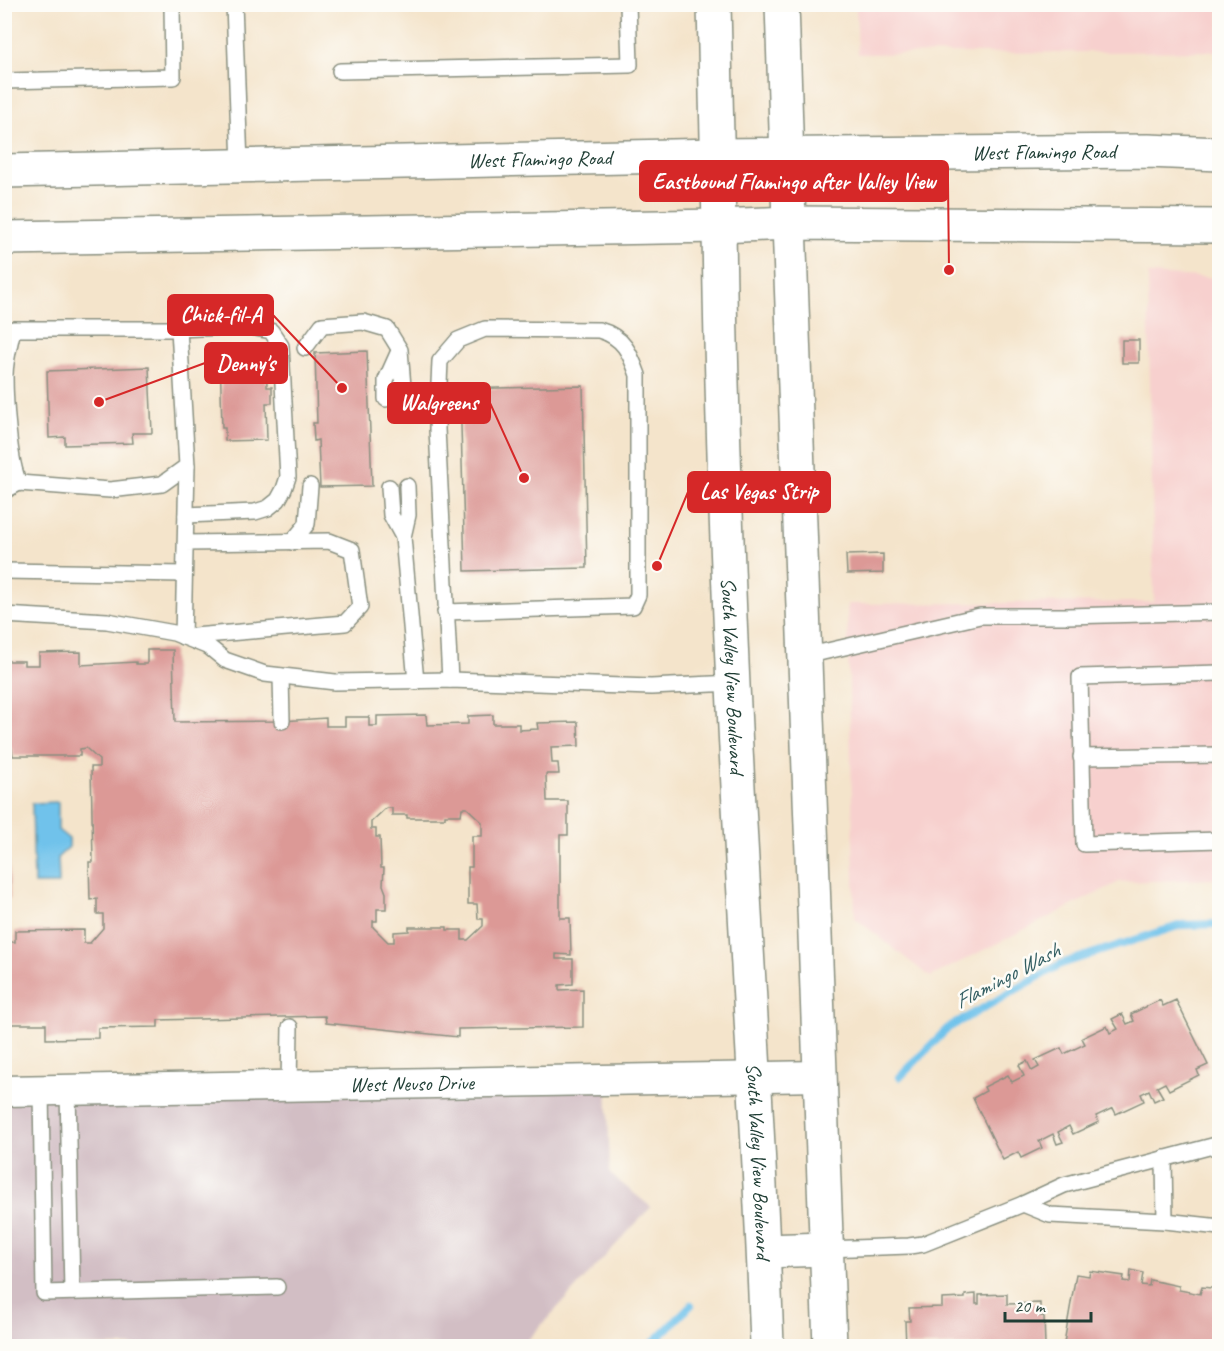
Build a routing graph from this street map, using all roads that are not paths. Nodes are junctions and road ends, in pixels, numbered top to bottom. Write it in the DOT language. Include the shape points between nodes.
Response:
graph roads {
  1 [pos="172,4"];
  2 [pos="234,4"];
  3 [pos="628,4"];
  4 [pos="714,4"];
  5 [pos="782,4"];
  6 [pos="340,71"];
  7 [pos="4,81"];
  8 [pos="787,154"];
  9 [pos="1220,154"];
  10 [pos="717,155"];
  11 [pos="240,165"];
  12 [pos="4,171"];
  13 [pos="789,223"];
  14 [pos="719,226"];
  15 [pos="1220,226"];
  16 [pos="4,238"];
  17 [pos="179,329"];
  18 [pos="305,348"];
  19 [pos="400,350"];
  20 [pos="386,399"];
  21 [pos="404,399"];
  22 [pos="187,466"];
  23 [pos="19,483"];
  24 [pos="310,486"];
  25 [pos="389,486"];
  26 [pos="407,486"];
  27 [pos="4,491"];
  28 [pos="186,515"];
  29 [pos="403,537"];
  30 [pos="292,542"];
  31 [pos="185,543"];
  32 [pos="4,571"];
  33 [pos="184,574"];
  34 [pos="445,612"];
  35 [pos="1220,612"];
  36 [pos="4,615"];
  37 [pos="183,637"];
  38 [pos="804,655"];
  39 [pos="1220,673"];
  40 [pos="281,676"];
  41 [pos="450,680"];
  42 [pos="416,682"];
  43 [pos="733,683"];
  44 [pos="282,721"];
  45 [pos="1220,755"];
  46 [pos="1081,757"];
  47 [pos="1220,840"];
  48 [pos="290,1027"];
  49 [pos="819,1076"];
  50 [pos="754,1078"];
  51 [pos="290,1086"];
  52 [pos="55,1090"];
  53 [pos="4,1091"];
  54 [pos="1220,1144"];
  55 [pos="1164,1158"];
  56 [pos="1023,1204"];
  57 [pos="1166,1221"];
  58 [pos="1220,1227"];
  59 [pos="826,1249"];
  60 [pos="764,1251"];
  61 [pos="277,1287"];
  62 [pos="72,1292"];
  63 [pos="767,1347"];
  64 [pos="830,1347"];
  1 -- 7 [label="lane" via="173,77"];
  2 -- 11 [label="lane"];
  3 -- 6 [label="lane" via="630,65"];
  4 -- 10 [label="main road, South Valley View Boulevard"];
  5 -- 8 [label="main road"];
  8 -- 9 [label="main road, West Flamingo Road"];
  8 -- 10 [label="main road, West Flamingo Road"];
  8 -- 13 [label="main road"];
  10 -- 11 [label="main road, West Flamingo Road"];
  10 -- 14 [label="main road, South Valley View Boulevard"];
  11 -- 12 [label="main road, West Flamingo Road"];
  13 -- 14 [label="main road"];
  13 -- 15 [label="main road"];
  13 -- 38 [label="main road"];
  14 -- 16 [label="main road"];
  14 -- 43 [label="main road, South Valley View Boulevard"];
  17 -- 22 [label="lane"];
  17 -- 23 [label="lane" via="13,329 5,374 12,456"];
  17 -- 28 [label="lane" via="246,326 271,331 281,346 288,477 278,500 255,512"];
  18 -- 19 [label="lane" via="322,325 363,322 387,329"];
  19 -- 20 [label="lane" via="386,380"];
  19 -- 21 [label="lane"];
  22 -- 23 [label="lane" via="162,484 110,490"];
  22 -- 28 [label="lane"];
  23 -- 27 [label="lane"];
  24 -- 30 [label="lane" via="307,524"];
  25 -- 29 [label="lane" via="391,515"];
  26 -- 29 [label="lane" via="408,514"];
  28 -- 31 [label="lane"];
  29 -- 42 [label="lane"];
  30 -- 31 [label="lane"];
  30 -- 37 [label="lane" via="329,542 352,550 360,607 345,623"];
  31 -- 33 [label="lane"];
  32 -- 33 [label="lane"];
  33 -- 37 [label="lane"];
  34 -- 34 [label="lane" via="437,429 440,361 458,340 484,329 610,333 628,349 638,375 638,595 633,606"];
  34 -- 41 [label="lane"];
  35 -- 38 [label="lane" via="980,616"];
  36 -- 37 [label="lane" via="107,621"];
  37 -- 40 [label="lane" via="209,647 225,660"];
  38 -- 49 [label="main road"];
  39 -- 46 [label="lane" via="1080,677"];
  40 -- 42 [label="lane" via="335,682"];
  40 -- 44 [label="lane"];
  41 -- 42 [label="lane"];
  41 -- 43 [label="lane" via="651,687"];
  43 -- 50 [label="main road, South Valley View Boulevard"];
  45 -- 46 [label="lane"];
  46 -- 47 [label="lane" via="1084,844"];
  48 -- 51 [label="lane"];
  49 -- 50 [label="street, West Nevso Drive"];
  49 -- 59 [label="main road"];
  50 -- 51 [label="street, West Nevso Drive"];
  50 -- 60 [label="main road, South Valley View Boulevard"];
  51 -- 52 [label="street, West Nevso Drive"];
  52 -- 53 [label="street, West Nevso Drive"];
  52 -- 62 [label="lane"];
  52 -- 62 [label="lane" via="44,1293"];
  54 -- 55 [label="lane"];
  55 -- 56 [label="lane" via="1064,1185"];
  55 -- 57 [label="lane"];
  56 -- 57 [label="lane" via="1050,1215"];
  56 -- 59 [label="lane" via="924,1244"];
  57 -- 58 [label="lane"];
  59 -- 60 [label="main road"];
  59 -- 64 [label="main road"];
  60 -- 63 [label="main road, South Valley View Boulevard"];
  61 -- 62 [label="lane"];
}
